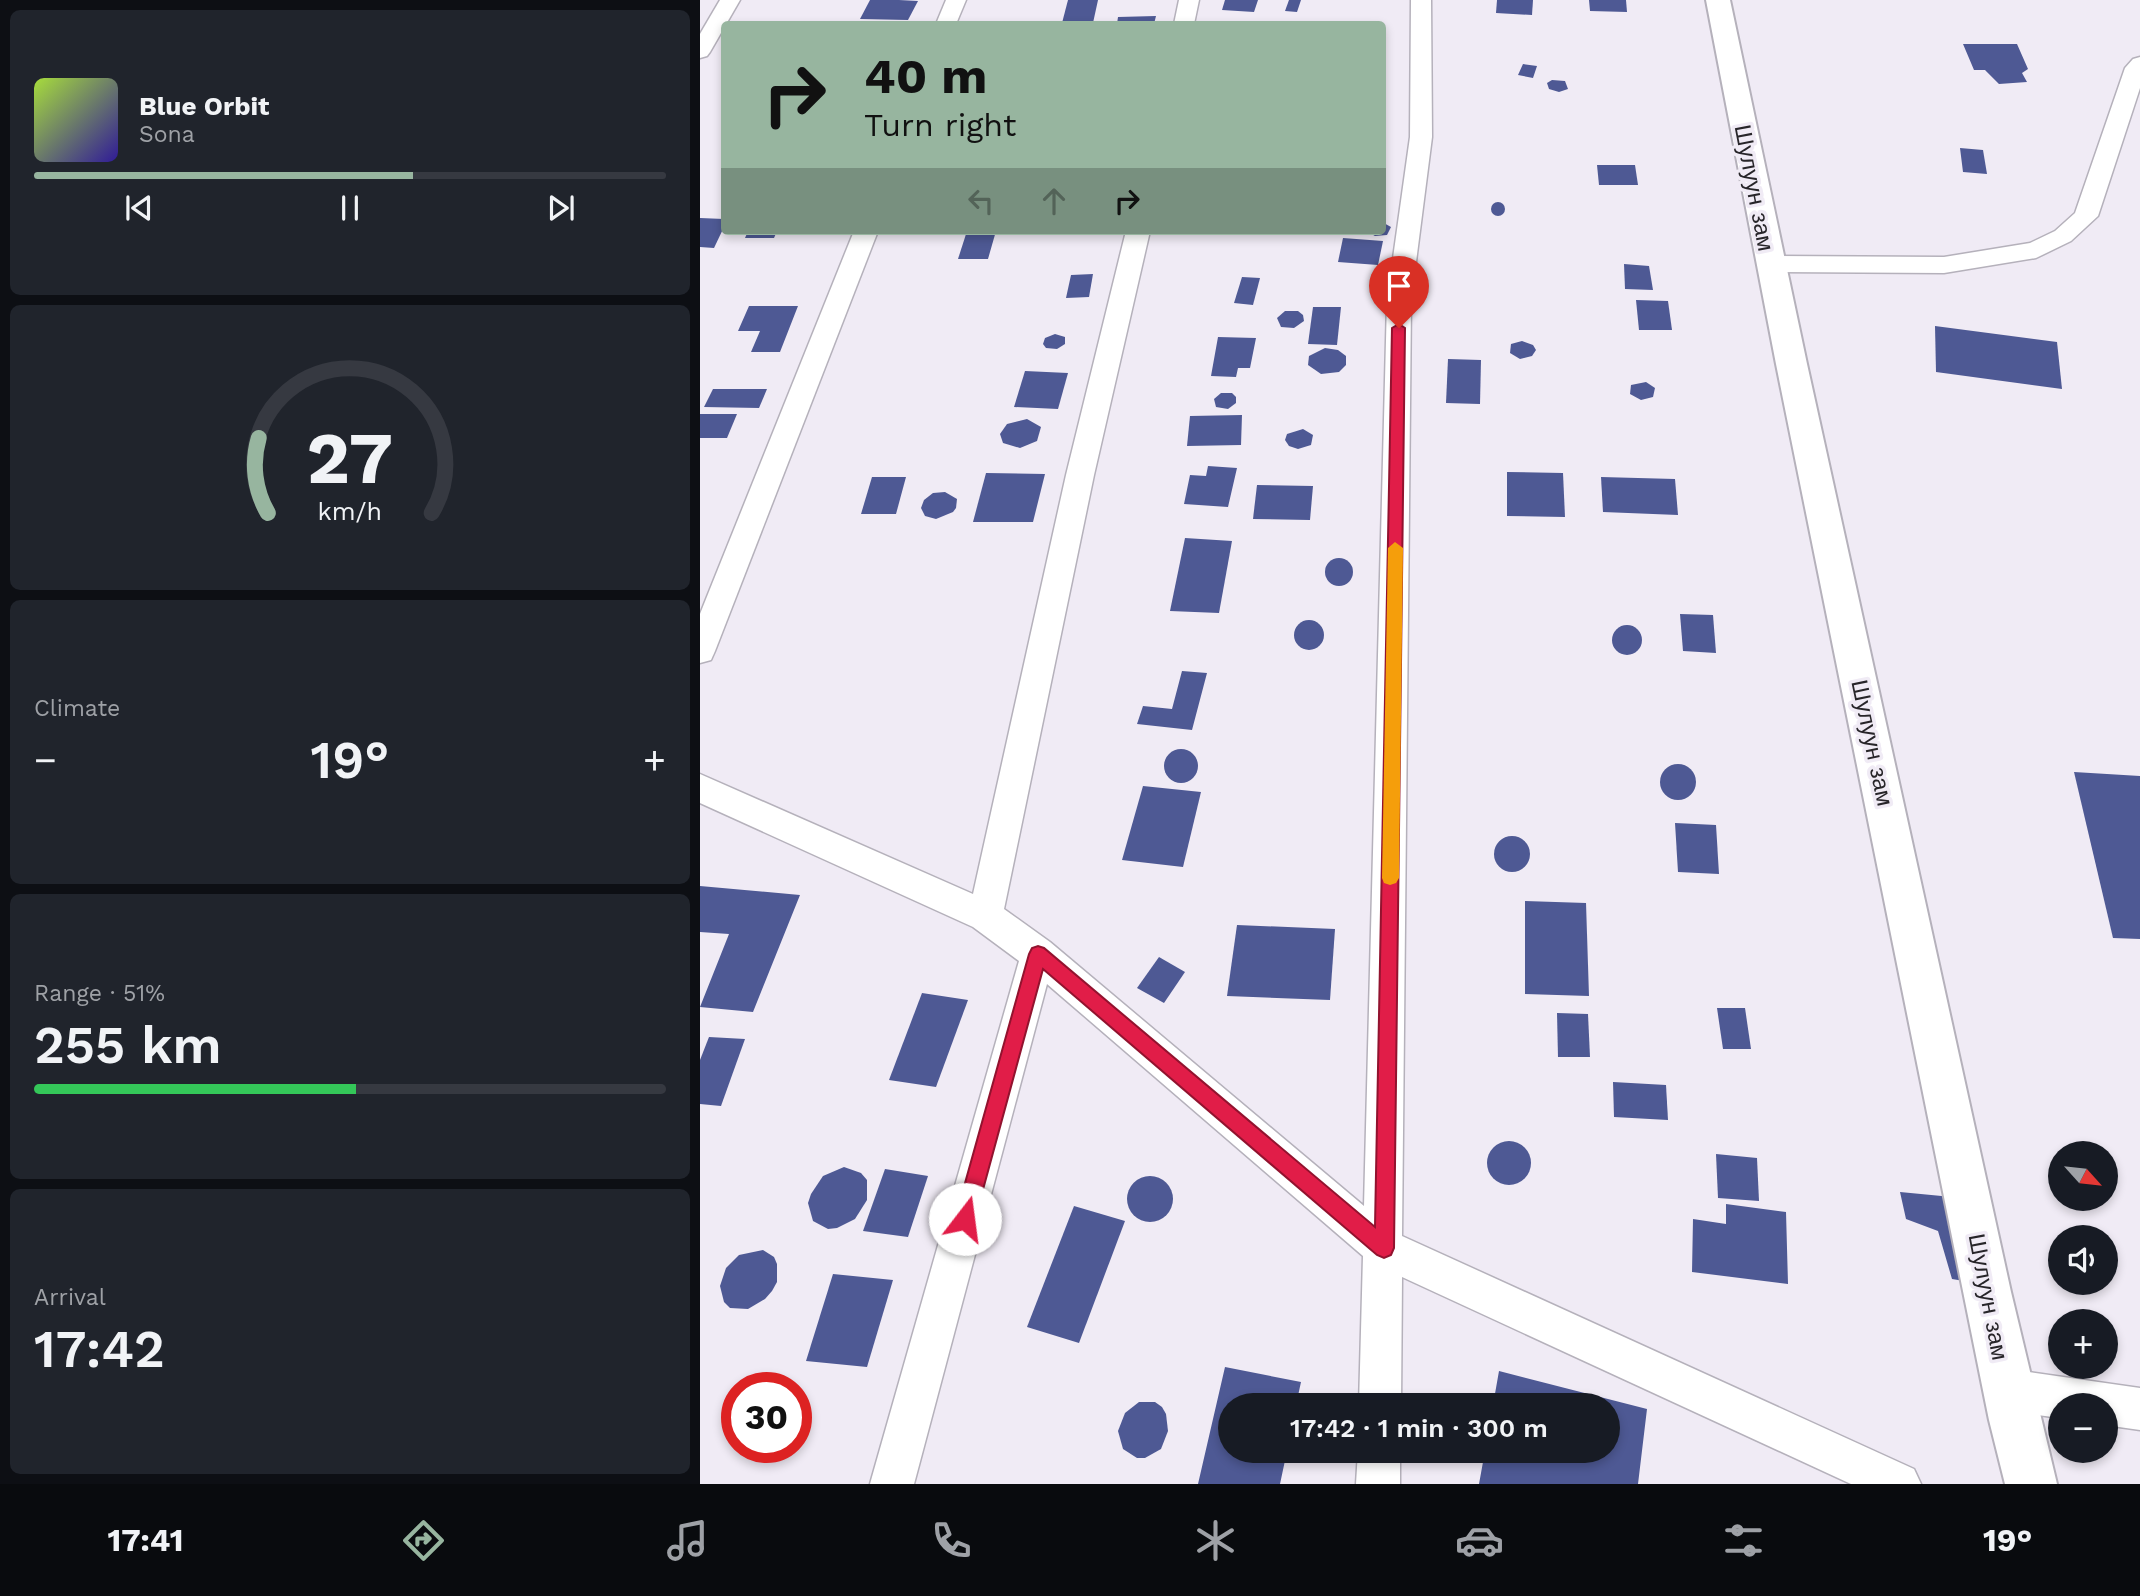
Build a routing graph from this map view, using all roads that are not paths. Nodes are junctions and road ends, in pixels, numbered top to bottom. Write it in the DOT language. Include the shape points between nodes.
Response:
graph roads {
  1 [pos="730,0"];
  2 [pos="956,0"];
  3 [pos="1189,0"];
  4 [pos="1421,0"];
  5 [pos="1718,0"];
  6 [pos="947,21"];
  7 [pos="1185,21"];
  8 [pos="700,52"];
  9 [pos="2140,63"];
  10 [pos="864,235"];
  11 [pos="1137,235"];
  12 [pos="1769,264"];
  13 [pos="700,651"];
  14 [pos="700,788"];
  15 [pos="985,916"];
  16 [pos="1038,954"];
  17 [pos="1384,1248"];
  18 [pos="2007,1390"];
  19 [pos="1380,1393"];
  20 [pos="2140,1409"];
  21 [pos="1379,1463"];
  22 [pos="892,1484"];
  23 [pos="1378,1484"];
  24 [pos="1899,1484"];
  25 [pos="2031,1484"];
  1 -- 8 [label="street"];
  2 -- 6 [label="street"];
  3 -- 7 [label="street"];
  4 -- 17 [label="street" via="1421,137 1399,301"];
  5 -- 12 [label="street, Шулуун зам"];
  9 -- 12 [label="street" via="2086,216 2063,236 2036,250 1944,265"];
  10 -- 13 [label="street"];
  11 -- 15 [label="street"];
  12 -- 18 [label="street, Шулуун зам"];
  14 -- 15 [label="street"];
  15 -- 16 [label="street"];
  16 -- 17 [label="street"];
  16 -- 22 [label="street"];
  17 -- 19 [label="street"];
  17 -- 24 [label="street"];
  18 -- 20 [label="street"];
  18 -- 25 [label="street, Шулуун зам"];
  21 -- 23 [label="street"];
}
